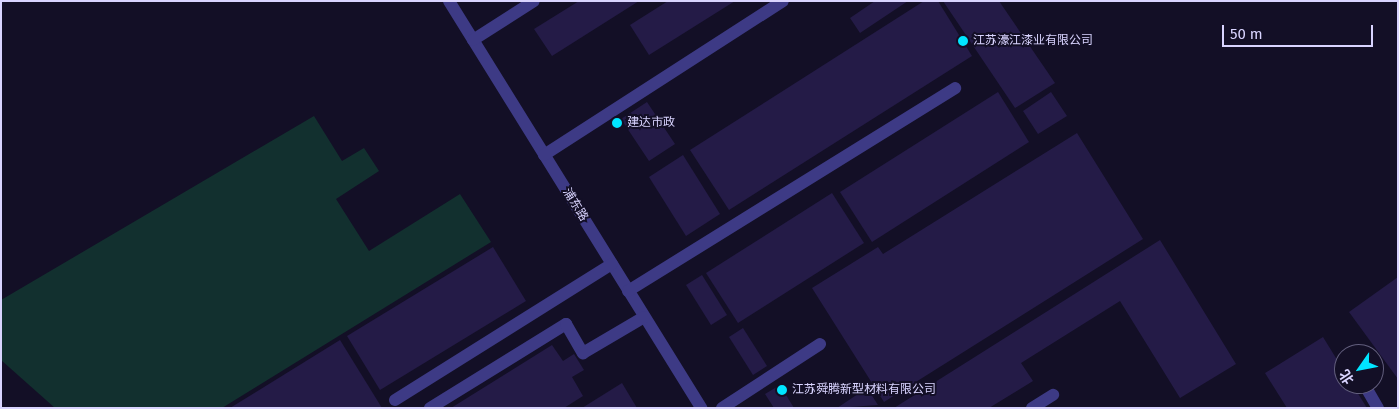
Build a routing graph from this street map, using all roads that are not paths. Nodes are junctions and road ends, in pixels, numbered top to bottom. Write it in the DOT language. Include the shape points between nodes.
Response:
graph roads {
  1 [pos="449,1"];
  2 [pos="534,1"];
  3 [pos="783,1"];
  4 [pos="473,40"];
  5 [pos="955,88"];
  6 [pos="544,155"];
  7 [pos="612,264"];
  8 [pos="628,291"];
  9 [pos="644,317"];
  10 [pos="820,344"];
  11 [pos="1370,394"];
  12 [pos="1053,395"];
  13 [pos="395,400"];
  14 [pos="700,407"];
  15 [pos="430,408"];
  16 [pos="722,408"];
  17 [pos="1032,408"];
  18 [pos="1378,408"];
  1 -- 4 [label="street, 浦东路"];
  2 -- 4 [label="street"];
  3 -- 6 [label="street"];
  4 -- 6 [label="street, 浦东路"];
  5 -- 8 [label="street"];
  6 -- 7 [label="street, 浦东路"];
  7 -- 8 [label="street, 浦东路"];
  7 -- 13 [label="street"];
  8 -- 9 [label="street, 浦东路"];
  9 -- 14 [label="street, 浦东路"];
  9 -- 15 [label="street" via="583,353 566,324"];
  10 -- 16 [label="street"];
  11 -- 18 [label="street"];
  12 -- 17 [label="street"];
}
